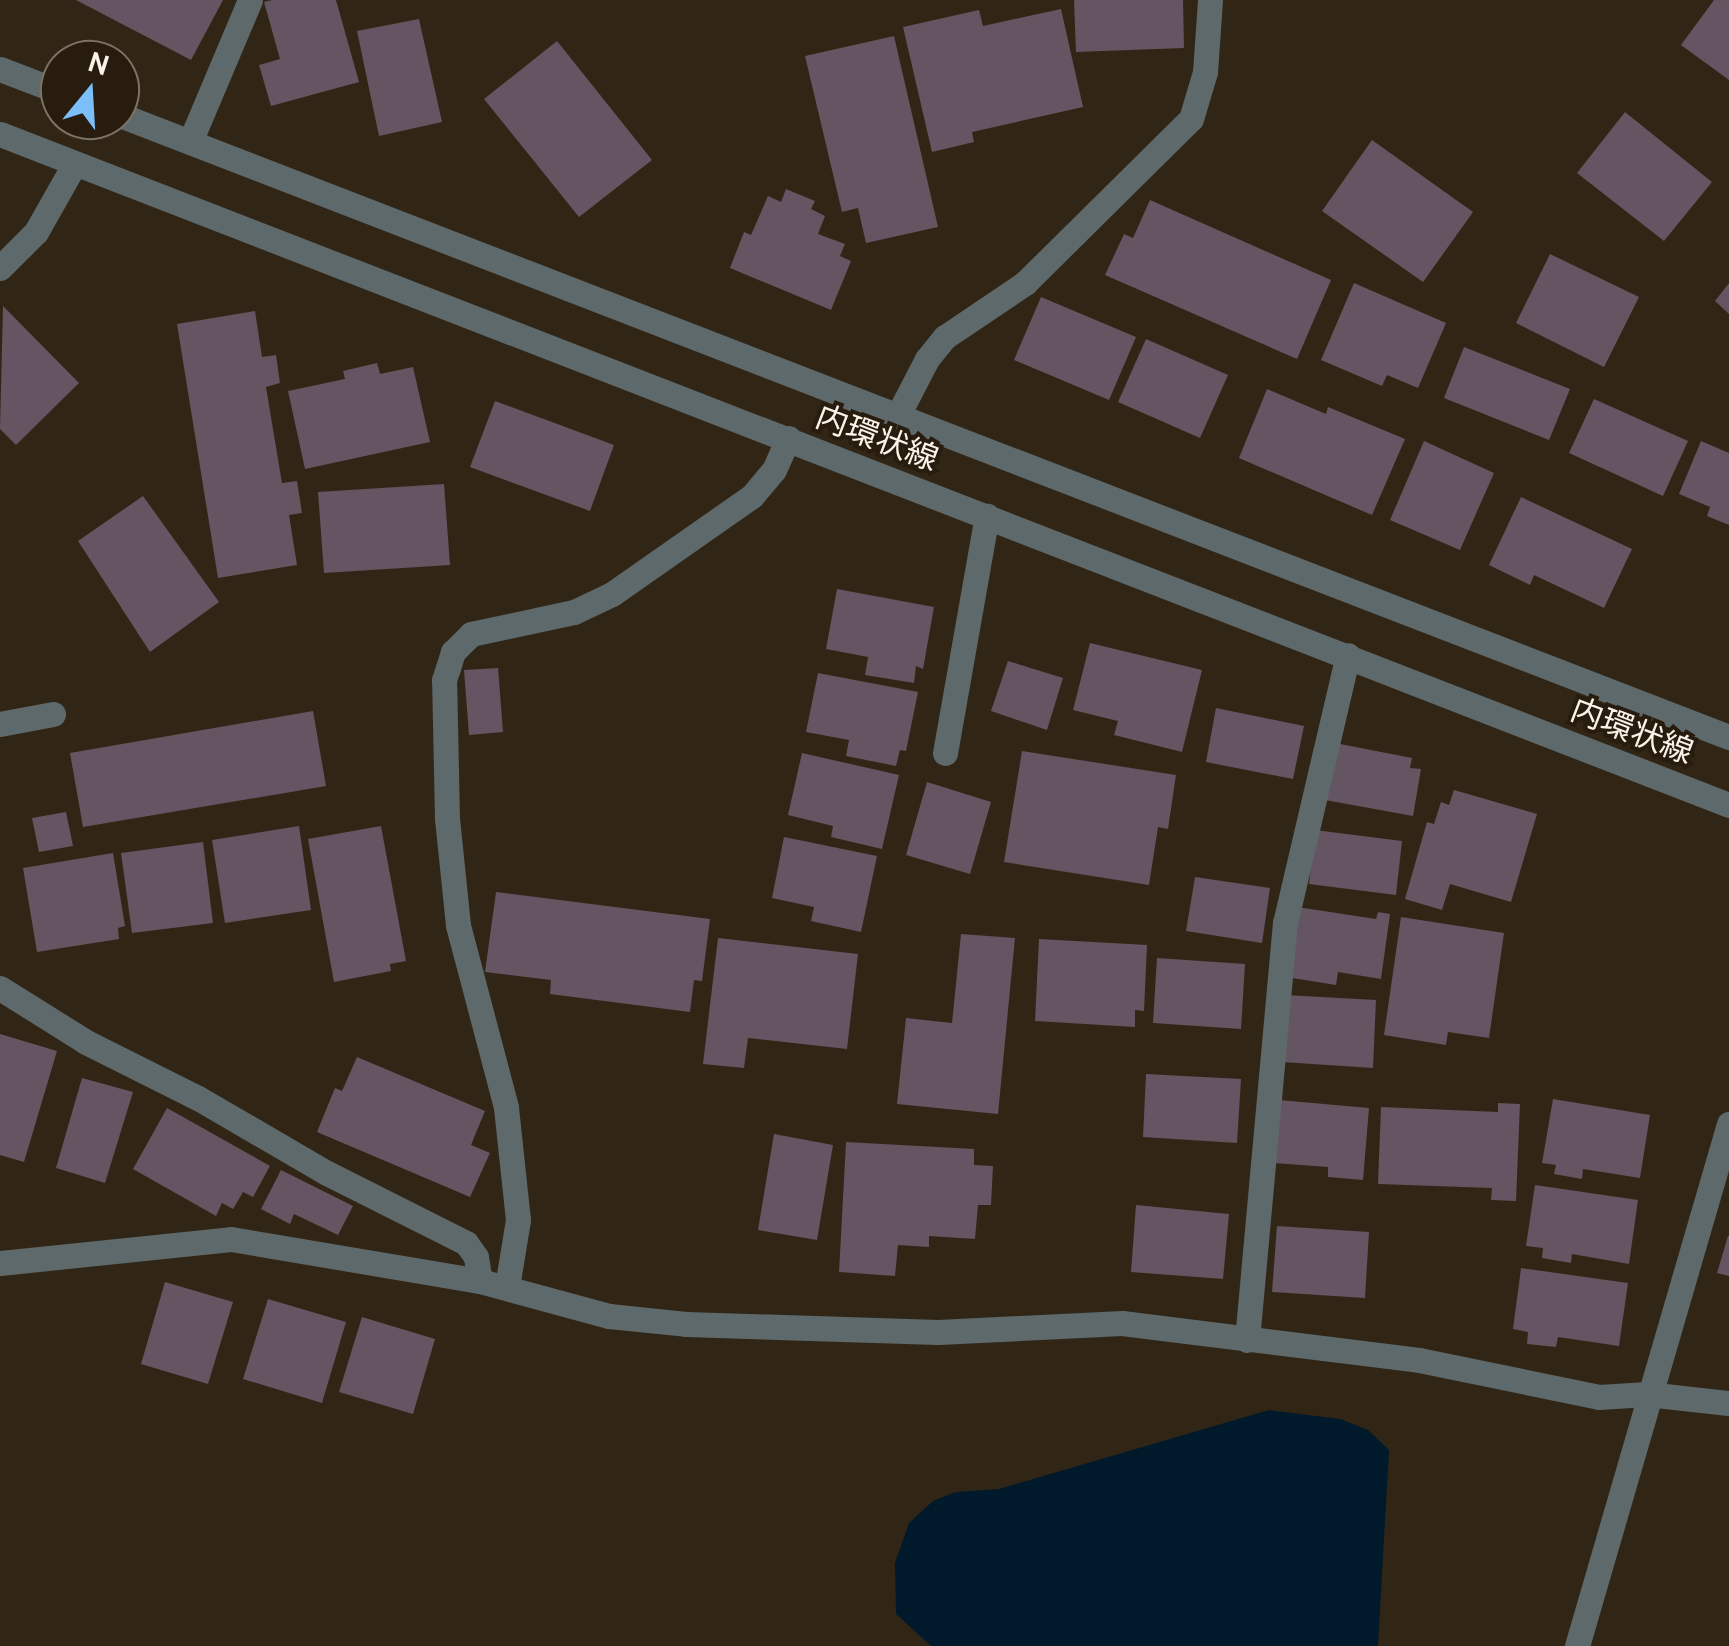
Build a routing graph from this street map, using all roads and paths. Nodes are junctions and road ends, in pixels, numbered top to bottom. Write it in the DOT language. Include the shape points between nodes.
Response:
graph roads {
  1 [pos="250,0"];
  2 [pos="1215,2"];
  3 [pos="0,69"];
  4 [pos="40,84"];
  5 [pos="140,123"];
  6 [pos="0,134"];
  7 [pos="190,142"];
  8 [pos="75,163"];
  9 [pos="0,268"];
  10 [pos="898,415"];
  11 [pos="788,438"];
  12 [pos="987,516"];
  13 [pos="1348,656"];
  14 [pos="53,714"];
  15 [pos="0,724"];
  16 [pos="1729,737"];
  17 [pos="945,753"];
  18 [pos="1729,804"];
  19 [pos="0,988"];
  20 [pos="1729,1124"];
  21 [pos="0,1263"];
  22 [pos="480,1281"];
  23 [pos="507,1288"];
  24 [pos="1247,1340"];
  25 [pos="1647,1394"];
  26 [pos="1729,1403"];
  27 [pos="1578,1646"];
  1 -- 7 [label="street"];
  2 -- 10 [label="street" via="1191,119 1025,284 945,337"];
  3 -- 4 [label="street"];
  5 -- 7 [label="street, 内環状線"];
  6 -- 8 [label="street, 内環状線"];
  7 -- 10 [label="street, 内環状線"];
  8 -- 9 [label="street" via="36,232"];
  8 -- 11 [label="street, 内環状線"];
  10 -- 16 [label="street, 内環状線"];
  11 -- 12 [label="street, 内環状線"];
  11 -- 23 [label="street" via="752,496 612,594 574,612 471,634 454,652 444,680 458,925 506,1107 518,1220"];
  12 -- 13 [label="street, 内環状線"];
  12 -- 17 [label="street"];
  13 -- 18 [label="street, 内環状線"];
  13 -- 24 [label="street" via="1285,924"];
  14 -- 15 [label="street"];
  19 -- 22 [label="street" via="86,1042 466,1242"];
  20 -- 25 [label="street"];
  21 -- 22 [label="street" via="231,1239"];
  22 -- 23 [label="street"];
  23 -- 24 [label="street" via="609,1316 686,1324 938,1332 1122,1323"];
  24 -- 25 [label="street" via="1420,1360 1599,1397"];
  25 -- 26 [label="street"];
  25 -- 27 [label="street"];
}
